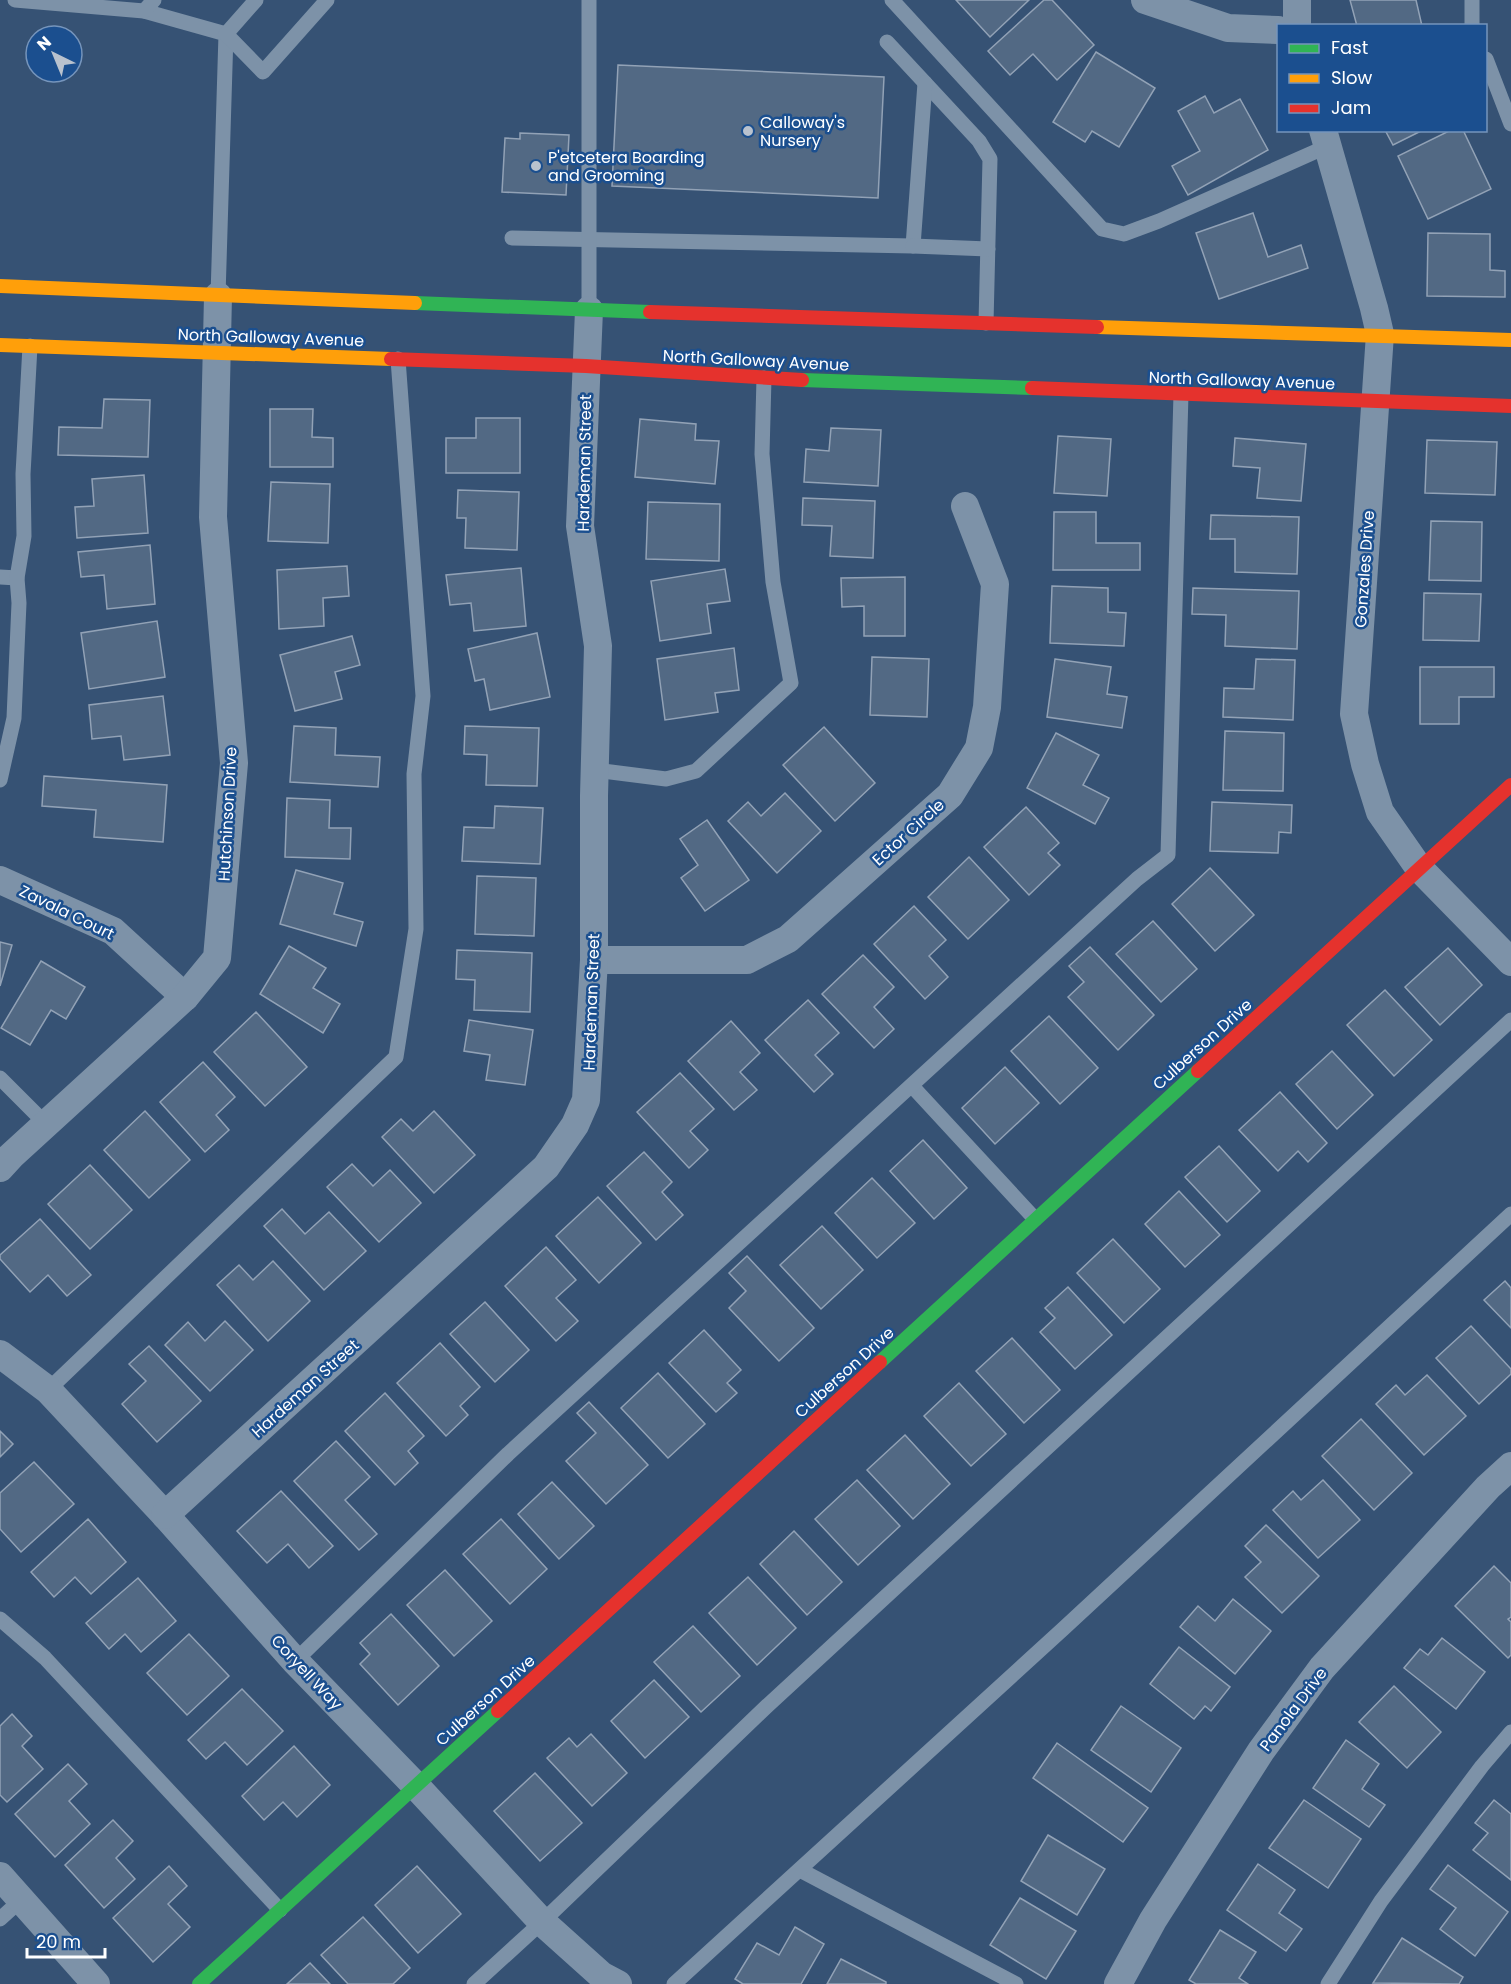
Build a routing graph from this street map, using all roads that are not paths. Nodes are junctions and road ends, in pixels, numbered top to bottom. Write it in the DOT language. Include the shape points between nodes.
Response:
graph roads {
  1 [pos="15,0"];
  2 [pos="256,0"];
  3 [pos="327,0"];
  4 [pos="589,0"];
  5 [pos="892,0"];
  6 [pos="1145,0"];
  7 [pos="1297,0"];
  8 [pos="1472,0"];
  9 [pos="62,2"];
  10 [pos="149,6"];
  11 [pos="1297,24"];
  12 [pos="1472,24"];
  13 [pos="1277,30"];
  14 [pos="226,34"];
  15 [pos="887,42"];
  16 [pos="1487,64"];
  17 [pos="925,83"];
  18 [pos="1511,124"];
  19 [pos="1325,138"];
  20 [pos="512,238"];
  21 [pos="588,241"];
  22 [pos="913,246"];
  23 [pos="988,249"];
  24 [pos="0,286"];
  25 [pos="218,296"];
  26 [pos="589,310"];
  27 [pos="986,322"];
  28 [pos="1380,334"];
  29 [pos="1511,340"];
  30 [pos="0,345"];
  31 [pos="30,346"];
  32 [pos="216,351"];
  33 [pos="398,359"];
  34 [pos="586,366"];
  35 [pos="764,378"];
  36 [pos="1181,394"];
  37 [pos="1376,401"];
  38 [pos="1511,406"];
  39 [pos="965,506"];
  40 [pos="0,577"];
  41 [pos="17,578"];
  42 [pos="595,770"];
  43 [pos="0,780"];
  44 [pos="1511,785"];
  45 [pos="1419,868"];
  46 [pos="0,880"];
  47 [pos="594,960"];
  48 [pos="1511,962"];
  49 [pos="185,997"];
  50 [pos="1511,1020"];
  51 [pos="0,1078"];
  52 [pos="912,1086"];
  53 [pos="46,1124"];
  54 [pos="0,1168"];
  55 [pos="1511,1214"];
  56 [pos="1035,1219"];
  57 [pos="0,1354"];
  58 [pos="48,1390"];
  59 [pos="1511,1466"];
  60 [pos="165,1515"];
  61 [pos="0,1619"];
  62 [pos="295,1661"];
  63 [pos="1511,1732"];
  64 [pos="416,1786"];
  65 [pos="800,1869"];
  66 [pos="0,1876"];
  67 [pos="21,1900"];
  68 [pos="280,1910"];
  69 [pos="0,1919"];
  70 [pos="542,1922"];
  71 [pos="96,1984"];
  72 [pos="199,1984"];
  73 [pos="474,1984"];
  74 [pos="618,1984"];
  75 [pos="674,1984"];
  76 [pos="1016,1984"];
  77 [pos="1118,1984"];
  78 [pos="1328,1984"];
  1 -- 9 [label="lane"];
  2 -- 14 [label="lane"];
  3 -- 14 [label="lane" via="263,72"];
  4 -- 21 [label="lane"];
  5 -- 19 [label="lane" via="1102,230 1124,234 1150,224"];
  6 -- 13 [label="street" via="1228,28"];
  7 -- 11 [label="street"];
  8 -- 12 [label="lane"];
  9 -- 10 [label="lane"];
  10 -- 14 [label="lane"];
  14 -- 25 [label="lane"];
  15 -- 17 [label="lane"];
  16 -- 18 [label="lane"];
  17 -- 22 [label="lane"];
  17 -- 23 [label="lane" via="979,141 990,159"];
  19 -- 28 [label="street, Gonzales Drive"];
  20 -- 21 [label="lane"];
  21 -- 22 [label="lane"];
  21 -- 26 [label="lane"];
  22 -- 23 [label="lane"];
  23 -- 27 [label="lane"];
  24 -- 25 [label="main road"];
  25 -- 26 [label="main road"];
  25 -- 32 [label="street, Hutchinson Drive"];
  26 -- 27 [label="main road"];
  26 -- 34 [label="street, Hardeman Street"];
  27 -- 28 [label="main road"];
  28 -- 29 [label="main road"];
  28 -- 37 [label="street, Gonzales Drive"];
  30 -- 31 [label="main road, North Galloway Avenue"];
  31 -- 32 [label="main road, North Galloway Avenue"];
  31 -- 41 [label="lane" via="24,536"];
  32 -- 33 [label="main road, North Galloway Avenue"];
  32 -- 49 [label="street, Hutchinson Drive" via="213,517 234,763 217,958"];
  33 -- 34 [label="main road, North Galloway Avenue"];
  33 -- 58 [label="lane" via="423,696 414,774 416,929 396,1057"];
  34 -- 35 [label="main road, North Galloway Avenue"];
  34 -- 42 [label="street, Hardeman Street" via="580,526 598,646"];
  35 -- 36 [label="main road, North Galloway Avenue"];
  35 -- 42 [label="lane" via="762,454 772,571 791,683 696,771 666,778"];
  36 -- 37 [label="main road, North Galloway Avenue"];
  36 -- 52 [label="lane" via="1168,855"];
  37 -- 38 [label="main road, North Galloway Avenue"];
  37 -- 45 [label="street, Gonzales Drive" via="1354,714 1380,812"];
  39 -- 47 [label="street, Ector Circle" via="995,584 987,707 979,748 950,795 788,939 747,960"];
  40 -- 41 [label="lane"];
  41 -- 43 [label="lane" via="14,718"];
  42 -- 47 [label="street, Hardeman Street"];
  44 -- 45 [label="main road, Culberson Drive"];
  45 -- 48 [label="street, Gonzales Drive"];
  45 -- 56 [label="main road, Culberson Drive"];
  46 -- 49 [label="street, Zavala Court" via="113,931"];
  47 -- 60 [label="street, Hardeman Street" via="586,1100 575,1125 546,1167"];
  49 -- 53 [label="street, Hutchinson Drive"];
  50 -- 70 [label="lane" via="767,1706"];
  51 -- 53 [label="lane"];
  52 -- 56 [label="lane"];
  52 -- 62 [label="lane" via="508,1454"];
  53 -- 54 [label="street, Hutchinson Drive"];
  55 -- 65 [label="lane"];
  56 -- 64 [label="main road, Culberson Drive"];
  57 -- 58 [label="street, Coryell Way"];
  58 -- 60 [label="street, Coryell Way"];
  59 -- 77 [label="street, Panola Drive" via="1322,1668 1261,1751 1153,1920"];
  60 -- 62 [label="street, Coryell Way"];
  61 -- 68 [label="lane" via="45,1658"];
  62 -- 64 [label="street, Coryell Way"];
  63 -- 78 [label="lane" via="1381,1901"];
  64 -- 68 [label="main road, Culberson Drive"];
  64 -- 70 [label="street, Coryell Way"];
  65 -- 75 [label="lane"];
  65 -- 76 [label="lane"];
  66 -- 67 [label="street"];
  67 -- 69 [label="lane"];
  67 -- 71 [label="street"];
  68 -- 72 [label="main road, Culberson Drive"];
  70 -- 73 [label="lane"];
  70 -- 74 [label="street, Coryell Way" via="601,1975"];
}
